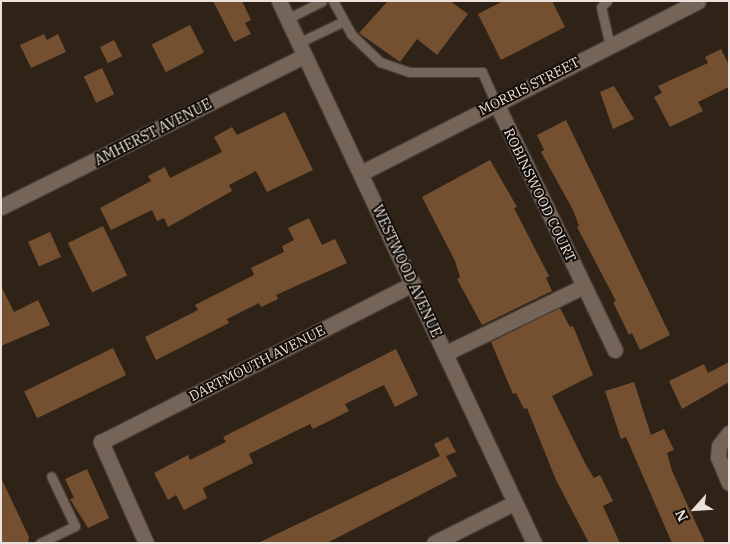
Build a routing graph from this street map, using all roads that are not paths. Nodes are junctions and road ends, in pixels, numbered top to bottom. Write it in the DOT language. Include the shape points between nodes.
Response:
graph roads {
  1 [pos="278,1"];
  2 [pos="322,1"];
  3 [pos="333,1"];
  4 [pos="606,1"];
  5 [pos="698,1"];
  6 [pos="287,19"];
  7 [pos="342,22"];
  8 [pos="610,45"];
  9 [pos="301,49"];
  10 [pos="496,103"];
  11 [pos="361,173"];
  12 [pos="1,207"];
  13 [pos="413,284"];
  14 [pos="584,286"];
  15 [pos="615,350"];
  16 [pos="446,353"];
  17 [pos="729,433"];
  18 [pos="51,476"];
  19 [pos="729,483"];
  20 [pos="514,503"];
  21 [pos="40,543"];
  22 [pos="146,543"];
  23 [pos="434,543"];
  24 [pos="534,543"];
  1 -- 6 [label="street, WESTWOOD AVENUE"];
  2 -- 6 [label="lane"];
  3 -- 7 [label="lane"];
  4 -- 8 [label="lane" via="601,7"];
  5 -- 8 [label="street, MORRIS STREET"];
  6 -- 9 [label="street, WESTWOOD AVENUE"];
  7 -- 9 [label="lane"];
  7 -- 10 [label="lane" via="360,46 389,67 409,72 482,72"];
  8 -- 10 [label="street, MORRIS STREET"];
  9 -- 11 [label="street, WESTWOOD AVENUE"];
  9 -- 12 [label="street, AMHERST AVENUE"];
  10 -- 11 [label="street, MORRIS STREET"];
  10 -- 14 [label="street, ROBINSWOOD COURT"];
  11 -- 13 [label="street, WESTWOOD AVENUE"];
  13 -- 16 [label="street, WESTWOOD AVENUE"];
  13 -- 22 [label="street, DARTMOUTH AVENUE" via="100,442"];
  14 -- 15 [label="street, ROBINSWOOD COURT"];
  14 -- 16 [label="street"];
  16 -- 20 [label="street, WESTWOOD AVENUE"];
  17 -- 19 [label="street" via="719,446 718,457"];
  18 -- 21 [label="lane" via="75,526"];
  20 -- 23 [label="street"];
  20 -- 24 [label="street, WESTWOOD AVENUE"];
}
